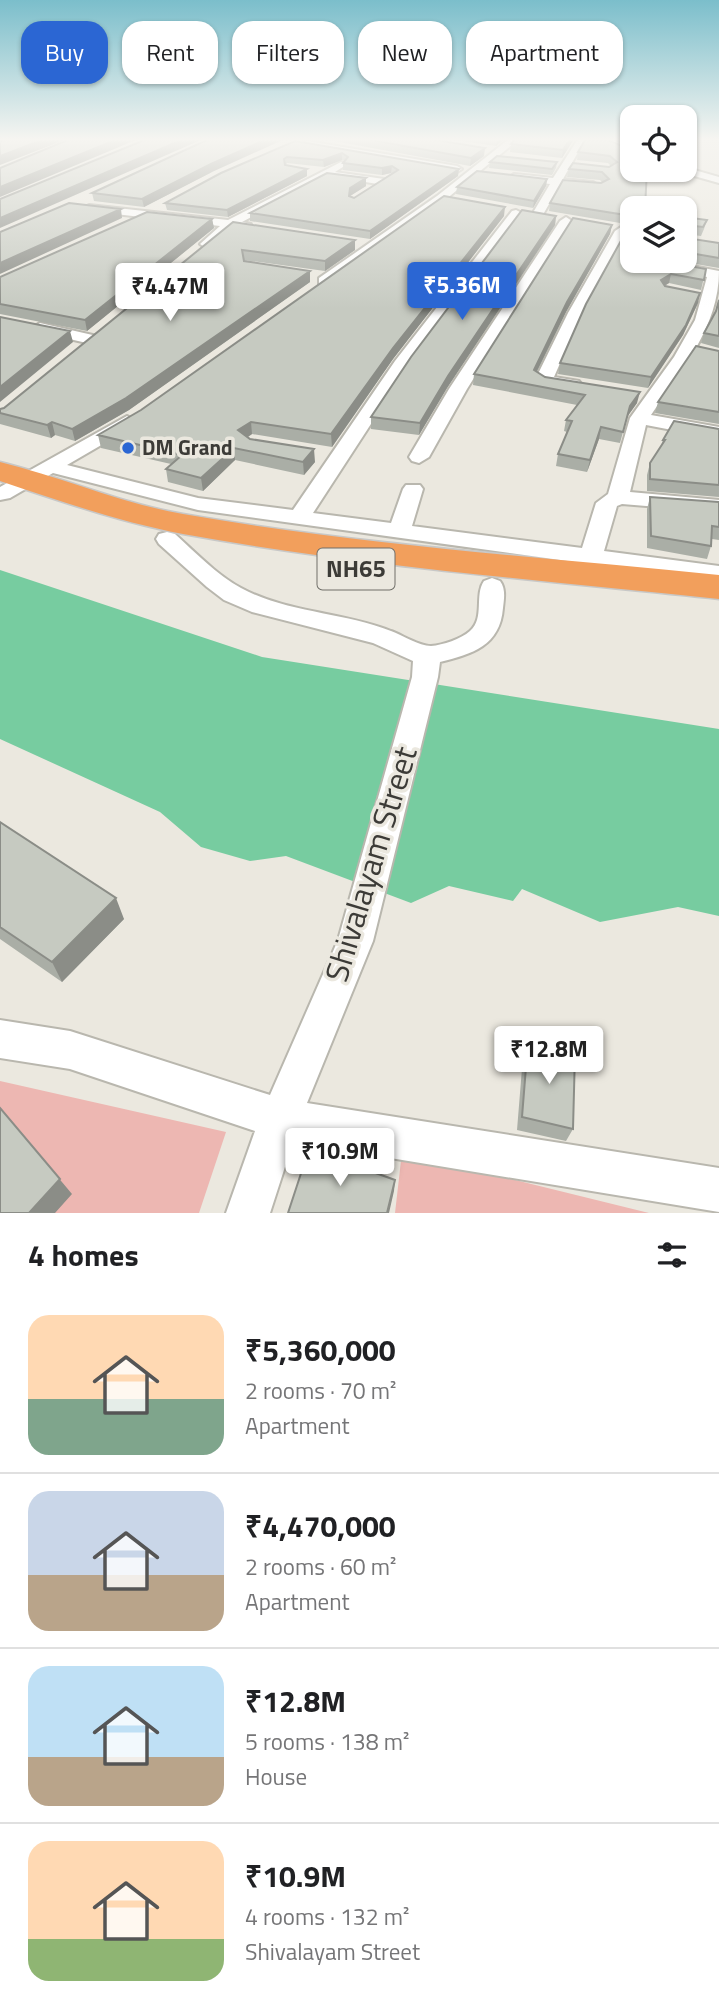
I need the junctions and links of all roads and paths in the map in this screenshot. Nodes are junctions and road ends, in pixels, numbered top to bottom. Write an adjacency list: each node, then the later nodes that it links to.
1 (91, 196): 8 (street)
2 (281, 196): 10 (street)
3 (451, 196): 17 (street)
4 (556, 196): 9 (street)
5 (596, 196): 6 (street)
6 (595, 199)
7 (170, 201): 8 (street)
8 (146, 214): 10 (street); 11 (street)
9 (556, 219): 28 (street); 29 (street)
10 (230, 224): 12 (street); 14 (street)
11 (122, 225)
12 (256, 228)
13 (620, 230): 23 (street)
14 (193, 255)
15 (697, 269): 16 (street)
16 (718, 272): 18 (street)
17 (320, 280)
18 (708, 298): 21 (street)
19 (27, 325): 20 (street)
20 (91, 339)
21 (687, 348): 22 (street); 25 (street)
22 (708, 353)
23 (585, 387)
24 (136, 416): 30 (street)
25 (639, 418): 26 (street); 32 (street)
26 (719, 433)
27 (315, 453): 28 (street)
28 (340, 457): 34 (street)
29 (419, 457)
30 (16, 481): 34 (street); 36 (highway, NH65); 40 (highway, NH65)
31 (414, 489): 35 (street)
32 (618, 497): 33 (street); 37 (street)
33 (714, 500)
34 (299, 518): 35 (street)
35 (399, 531): 37 (street)
36 (167, 539): 39 (highway, NH65); 42 (street)
37 (591, 558): 38 (street)
38 (719, 574)
39 (492, 586): 41 (highway, NH65); 42 (street)
40 (719, 587)
41 (719, 611)
42 (426, 667): 44 (street, Shivalayam Street)
43 (0, 1039): 44 (street)
44 (281, 1119): 45 (street); 46 (street, Shivalayam Street)
45 (719, 1190)
46 (248, 1213)

